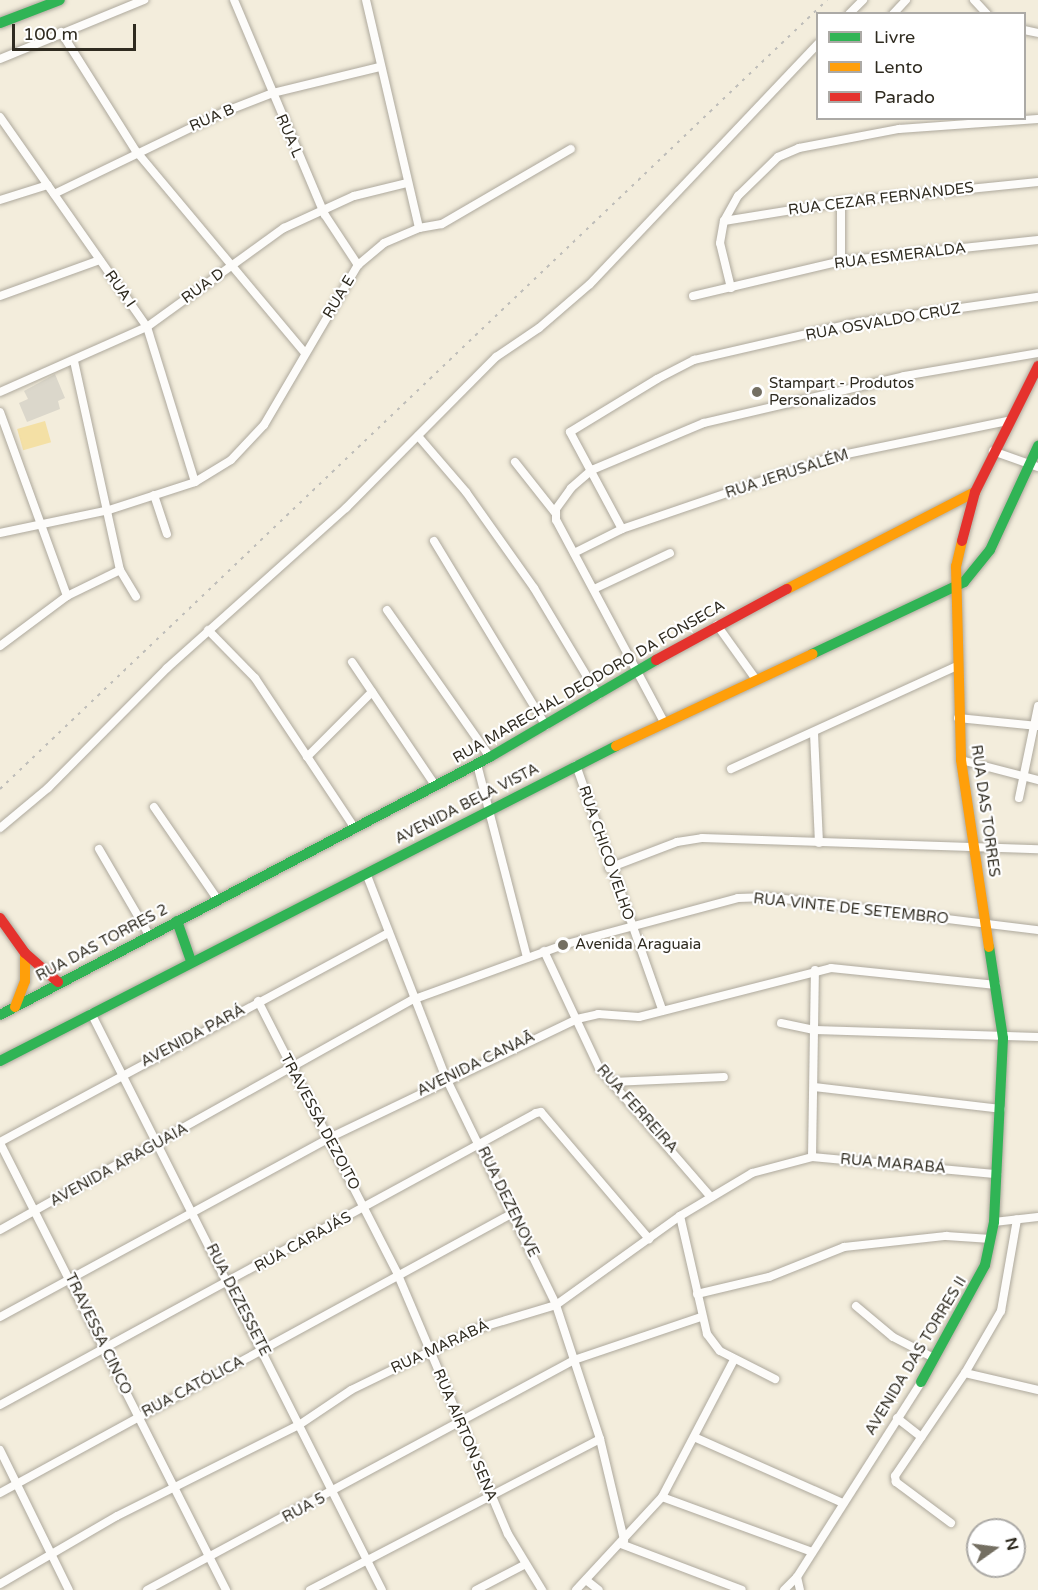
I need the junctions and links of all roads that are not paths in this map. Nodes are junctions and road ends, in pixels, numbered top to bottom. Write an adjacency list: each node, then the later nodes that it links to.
1 (60, 0): 11 (main road)
2 (144, 0): 12 (street)
3 (234, 0): 16 (street, RUA L)
4 (366, 0): 15 (street)
5 (862, 0): 8 (street)
6 (906, 0): 9 (street)
7 (974, 0): 10 (street)
8 (851, 12)
9 (895, 12)
10 (985, 12)
11 (0, 23)
12 (61, 33): 14 (street); 20 (street)
13 (816, 46): 47 (street)
14 (0, 59)
15 (380, 67): 16 (street, RUA B); 22 (street)
16 (273, 93): 20 (street, RUA B); 27 (street, RUA L)
17 (0, 117): 23 (street, RUA I)
18 (1024, 120): 28 (street)
19 (571, 148): 29 (street, RUA E)
20 (136, 151): 24 (street, RUA B); 34 (street)
21 (1038, 182): 26 (street, RUA CEZAR FERNANDES)
22 (407, 183): 27 (street, RUA D); 29 (street)
23 (48, 185): 24 (street, RUA I); 25 (street)
24 (54, 195): 31 (street, RUA I)
25 (0, 200)
26 (841, 202): 28 (street, RUA CEZAR FERNANDES); 32 (street)
27 (322, 209): 33 (street, RUA L); 34 (street, RUA D)
28 (724, 221): 35 (street)
29 (418, 228): 33 (street, RUA E)
30 (1038, 240): 32 (street, RUA ESMERALDA)
31 (100, 260): 36 (street); 39 (street, RUA I)
32 (841, 261): 35 (street, RUA ESMERALDA)
33 (358, 265): 40 (street, RUA E)
34 (231, 266): 39 (street, RUA D); 40 (street)
35 (731, 288): 37 (street, RUA ESMERALDA)
36 (0, 296)
37 (693, 296)
38 (1038, 297): 52 (street, RUA OSVALDO CRUZ)
39 (147, 327): 42 (street, RUA D); 53 (street, RUA I)
40 (304, 353): 53 (street, RUA E)
41 (1038, 353): 52 (street)
42 (74, 361): 44 (street, RUA D); 56 (street)
43 (1038, 366): 46 (main road, RUA DAS TORRES)
44 (0, 392)
45 (0, 412): 58 (street)
46 (1008, 421): 49 (main road, RUA DAS TORRES); 59 (street, RUA JERUSALÉM)
47 (418, 436): 72 (street); 79 (street)
48 (1038, 446): 51 (main road, AVENIDA BELA VISTA)
49 (993, 451): 51 (street); 54 (main road, RUA DAS TORRES)
50 (515, 462): 57 (street)
51 (1034, 466): 66 (main road, AVENIDA BELA VISTA)
52 (592, 470): 57 (street); 59 (street)
53 (195, 482): 55 (street, RUA E)
54 (975, 492): 66 (main road, RUA DAS TORRES); 71 (main road, RUA MARECHAL DEODORO DA FONSECA)
55 (154, 495): 56 (street, RUA E); 61 (street)
56 (109, 510): 58 (street, RUA E); 65 (street)
57 (556, 517): 63 (street)
58 (40, 526): 60 (street, RUA E); 68 (street)
59 (622, 530): 63 (street, RUA JERUSALÉM)
60 (0, 533)
61 (167, 534)
62 (434, 542): 84 (street)
63 (574, 553): 67 (street)
64 (670, 553): 67 (street)
65 (120, 570): 68 (street); 69 (street)
66 (954, 586): 75 (main road, RUA DAS TORRES); 77 (main road, AVENIDA BELA VISTA)
67 (594, 589): 76 (street)
68 (67, 597): 73 (street)
69 (136, 597)
70 (387, 610): 87 (street)
71 (717, 625): 76 (main road, RUA MARECHAL DEODORO DA FONSECA); 77 (street)
72 (208, 630): 86 (street); 99 (street)
73 (0, 646)
74 (352, 662): 78 (street)
75 (957, 666): 81 (main road, RUA DAS TORRES); 85 (street)
76 (638, 672): 79 (main road, RUA MARECHAL DEODORO DA FONSECA); 82 (street)
77 (754, 678): 82 (main road, AVENIDA BELA VISTA)
78 (372, 692): 86 (street); 94 (street)
79 (598, 695): 84 (main road, RUA MARECHAL DEODORO DA FONSECA)
80 (1038, 706): 83 (street)
81 (958, 718): 83 (street); 88 (main road, RUA DAS TORRES)
82 (664, 722): 90 (main road, AVENIDA BELA VISTA)
83 (1036, 725): 92 (street)
84 (546, 726): 87 (main road, RUA MARECHAL DEODORO DA FONSECA)
85 (814, 733): 91 (street); 100 (street)
86 (307, 757): 98 (street)
87 (490, 757): 89 (main road, RUA MARECHAL DEODORO DA FONSECA)
88 (961, 760): 92 (street); 101 (main road, RUA DAS TORRES)
89 (477, 764): 94 (main road, RUA MARECHAL DEODORO DA FONSECA); 97 (street)
90 (576, 765): 97 (main road, AVENIDA BELA VISTA); 104 (street, RUA CHICO VELHO)
91 (730, 770)
92 (1025, 776): 93 (street); 95 (street)
93 (1038, 780)
94 (435, 785): 98 (main road, RUA MARECHAL DEODORO DA FONSECA)
95 (1019, 798)
96 (154, 807): 106 (street)
97 (491, 810): 105 (main road, AVENIDA BELA VISTA); 116 (street)
98 (354, 827): 106 (main road, RUA MARECHAL DEODORO DA FONSECA)
99 (0, 828)
100 (819, 843): 101 (street); 104 (street)
101 (973, 845): 103 (street); 109 (main road, RUA DAS TORRES)
102 (99, 849): 113 (street)
103 (1038, 849)
104 (609, 868): 110 (street, RUA CHICO VELHO)
105 (366, 873): 112 (street, RUA DEZENOVE); 117 (main road, AVENIDA BELA VISTA)
106 (218, 900): 108 (main road, RUA DAS TORRES 2)
107 (0, 918): 115 (main road)
108 (177, 921): 113 (main road, RUA DAS TORRES 2); 117 (main road)
109 (986, 924): 110 (street, RUA VINTE DE SETEMBRO); 111 (street, RUA VINTE DE SETEMBRO); 120 (main road, RUA DAS TORRES)
110 (631, 926): 114 (street, AVENIDA ARAGUAIA); 124 (street, RUA CHICO VELHO)
111 (1038, 930)
112 (388, 933): 121 (street, RUA DEZENOVE); 122 (street, AVENIDA PARÁ)
113 (149, 935): 119 (main road, RUA DAS TORRES 2)
114 (544, 951): 116 (street, AVENIDA ARAGUAIA); 127 (street, RUA FERREIRA)
115 (25, 953): 119 (main road); 123 (main road)
116 (527, 958): 121 (street, AVENIDA ARAGUAIA)
117 (191, 961): 125 (main road, AVENIDA BELA VISTA)
118 (815, 970): 120 (street, AVENIDA CANAÃ); 124 (street, AVENIDA CANAÃ); 129 (street)
119 (58, 982): 123 (main road, RUA DAS TORRES 2)
120 (996, 985): 131 (main road, RUA DAS TORRES)
121 (412, 1000): 133 (street, AVENIDA ARAGUAIA); 136 (street, RUA DEZENOVE)
122 (258, 1001): 133 (street, TRAVESSA DEZOITO); 134 (street, AVENIDA PARÁ)
123 (15, 1007): 126 (main road, RUA DAS TORRES 2)
124 (662, 1009): 127 (street, AVENIDA CANAÃ)
125 (91, 1013): 132 (main road, AVENIDA BELA VISTA); 134 (street, RUA DEZESSETE)
126 (0, 1015)
127 (577, 1019): 136 (street, AVENIDA CANAÃ); 137 (street, RUA FERREIRA)
128 (781, 1023): 129 (street)
129 (815, 1030): 131 (street); 138 (street)
130 (1038, 1037): 131 (street)
131 (1003, 1038): 139 (main road, AVENIDA DAS TORRES II)
132 (0, 1061)
133 (292, 1070): 140 (street, TRAVESSA DEZOITO); 142 (street, AVENIDA ARAGUAIA)
134 (122, 1075): 141 (street, AVENIDA PARÁ); 142 (street, RUA DEZESSETE)
135 (724, 1077): 137 (street)
136 (446, 1078): 140 (street, AVENIDA CANAÃ); 143 (street, RUA DEZENOVE)
137 (612, 1082): 146 (street, RUA FERREIRA)
138 (814, 1087): 139 (street); 144 (street)
139 (1001, 1109): 145 (main road, AVENIDA DAS TORRES II)
140 (328, 1138): 147 (street, TRAVESSA DEZOITO); 149 (street, AVENIDA CANAÃ)
141 (0, 1142): 148 (street, TRAVESSA CINCO)
142 (157, 1143): 148 (street, AVENIDA ARAGUAIA); 149 (street, RUA DEZESSETE)
143 (480, 1145): 147 (street, RUA CARAJÁS); 150 (street, RUA DEZENOVE); 156 (street, RUA CARAJÁS)
144 (812, 1157): 145 (street, RUA MARABÁ); 146 (street, RUA MARABÁ)
145 (997, 1174): 154 (main road, AVENIDA DAS TORRES II)
146 (710, 1196): 151 (street, RUA MARABÁ)
147 (365, 1208): 158 (street, TRAVESSA DEZOITO); 160 (street, RUA CARAJÁS)
148 (36, 1210): 155 (street, AVENIDA ARAGUAIA); 159 (street, TRAVESSA CINCO)
149 (194, 1212): 159 (street, AVENIDA CANAÃ); 160 (street, RUA DEZESSETE)
150 (513, 1214): 158 (street, RUA CATÓLICA); 162 (street, RUA DEZENOVE)
151 (680, 1216): 156 (street, RUA MARABÁ); 161 (street)
152 (1038, 1217): 153 (street)
153 (1017, 1219): 154 (street); 172 (street)
154 (994, 1222): 157 (main road, AVENIDA DAS TORRES II)
155 (0, 1230)
156 (649, 1239): 162 (street, RUA MARABÁ)
157 (991, 1239): 161 (street); 169 (main road, AVENIDA DAS TORRES II)
158 (398, 1275): 167 (street, RUA CATÓLICA); 168 (street, RUA AIRTON SENA)
159 (70, 1279): 164 (street, AVENIDA CANAÃ); 166 (street, TRAVESSA CINCO)
160 (230, 1281): 166 (street, RUA CARAJÁS); 167 (street, RUA DEZESSETE)
161 (697, 1294): 165 (street)
162 (556, 1305): 168 (street, RUA MARABÁ); 170 (street, RUA DEZENOVE)
163 (856, 1305): 169 (street)
164 (0, 1317)
165 (701, 1317): 170 (street, RUA 5); 171 (street)
166 (105, 1349): 176 (street, RUA CARAJÁS); 177 (street, TRAVESSA CINCO)
167 (264, 1349): 177 (street, RUA CATÓLICA); 180 (street, RUA DEZESSETE)
168 (430, 1353): 179 (street, RUA AIRTON SENA); 180 (street, RUA MARABÁ)
169 (934, 1358): 174 (main road, AVENIDA DAS TORRES II)
170 (574, 1359): 179 (street, RUA 5); 183 (street, RUA DEZENOVE)
171 (734, 1360): 173 (street); 181 (street)
172 (965, 1373): 175 (street); 182 (street)
173 (776, 1379)
174 (921, 1382): 178 (street, AVENIDA DAS TORRES II)
175 (1038, 1390)
176 (0, 1405)
177 (138, 1416): 185 (street, RUA CATÓLICA); 186 (street, TRAVESSA CINCO)
178 (897, 1418): 182 (street); 191 (street, AVENIDA DAS TORRES II)
179 (460, 1424): 187 (street, RUA 5); 189 (street, RUA AIRTON SENA)
180 (299, 1425): 186 (street, RUA MARABÁ); 187 (street, RUA DEZESSETE)
181 (694, 1437): 190 (street); 191 (street)
182 (921, 1437): 192 (street)
183 (600, 1439): 189 (street); 193 (street, RUA DEZENOVE)
184 (0, 1450): 185 (street)
185 (18, 1484): 188 (street, RUA CATÓLICA); 195 (street)
186 (174, 1487): 195 (street, RUA MARABÁ); 196 (street, TRAVESSA CINCO)
187 (334, 1492): 196 (street, RUA 5); 197 (street, RUA DEZESSETE)
188 (0, 1493)
189 (491, 1495): 197 (street); 198 (street, RUA AIRTON SENA)
190 (662, 1497): 193 (street); 194 (street)
191 (843, 1503): 194 (street, AVENIDA DAS TORRES II)
192 (951, 1523)
193 (623, 1542): 200 (street); 211 (street)
194 (812, 1552): 199 (street, AVENIDA DAS TORRES II)
195 (53, 1554): 201 (street, RUA MARABÁ); 202 (street)
196 (209, 1558): 203 (street, RUA 5); 204 (street, TRAVESSA CINCO)
197 (367, 1561): 205 (street); 206 (street, RUA DEZESSETE)
198 (524, 1565): 207 (street); 208 (street, RUA AIRTON SENA)
199 (797, 1577): 212 (street, AVENIDA DAS TORRES II); 213 (street)
200 (586, 1580): 209 (street); 210 (street)
201 (0, 1584)
202 (69, 1590)
203 (147, 1590)
204 (226, 1590)
205 (310, 1590)
206 (382, 1590)
207 (476, 1590)
208 (542, 1590)
209 (576, 1590)
210 (599, 1590)
211 (742, 1590)
212 (784, 1590)
213 (800, 1590)

